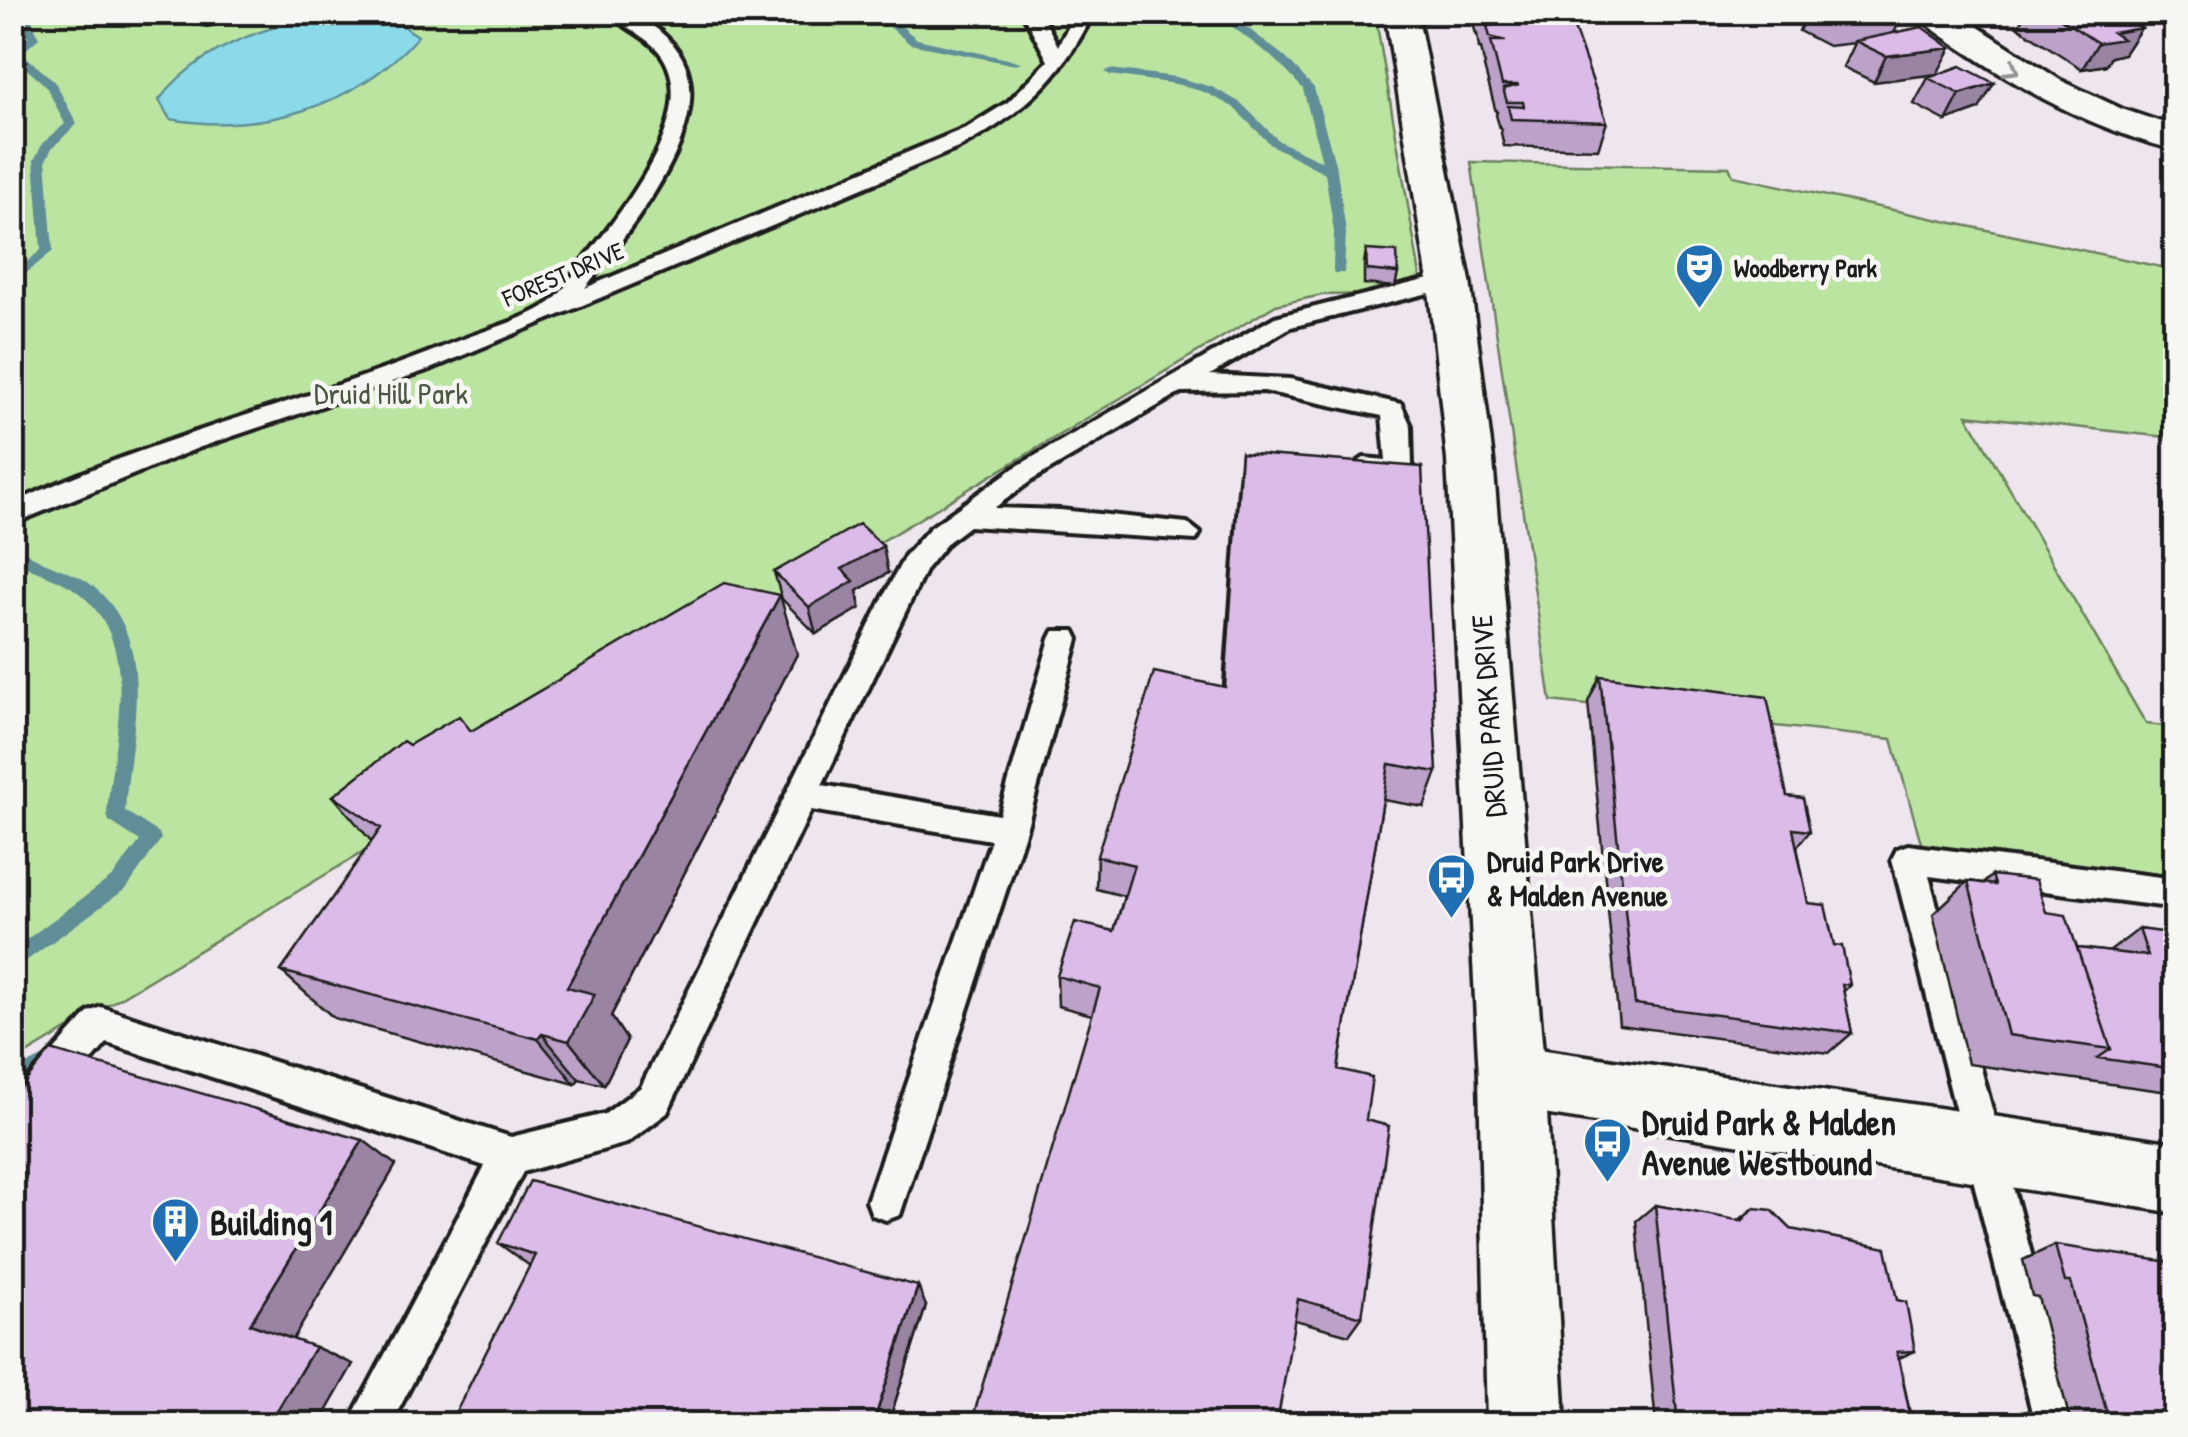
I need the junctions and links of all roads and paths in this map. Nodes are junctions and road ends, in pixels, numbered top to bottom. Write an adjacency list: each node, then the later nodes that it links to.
1 (149, 12): 2 (lane)
2 (257, 12)
3 (616, 12): 11 (lane)
4 (1031, 12): 8 (lane)
5 (1085, 12): 8 (lane, FOREST DRIVE)
6 (1400, 12): 10 (main road, DRUID PARK DRIVE)
7 (1933, 12): 9 (main road, one-way to 9)
8 (1056, 58): 11 (lane, FOREST DRIVE)
9 (2176, 139)
10 (1449, 280): 12 (lane); 21 (main road, DRUID PARK DRIVE)
11 (561, 305): 14 (lane, FOREST DRIVE)
12 (1168, 389): 13 (lane); 15 (lane)
13 (1340, 465)
14 (12, 515)
15 (964, 517): 16 (lane); 18 (lane)
16 (1187, 533)
17 (1064, 639): 19 (lane)
18 (802, 795): 19 (lane); 24 (lane)
19 (1010, 830): 26 (lane)
20 (2176, 894): 23 (lane)
21 (1512, 1077): 23 (main road); 28 (main road, DRUID PARK DRIVE)
22 (12, 1125): 24 (lane)
23 (1987, 1149): 25 (main road); 29 (lane)
24 (510, 1156): 27 (lane)
25 (2176, 1178)
26 (886, 1202)
27 (369, 1424)
28 (1526, 1424)
29 (2056, 1424)

